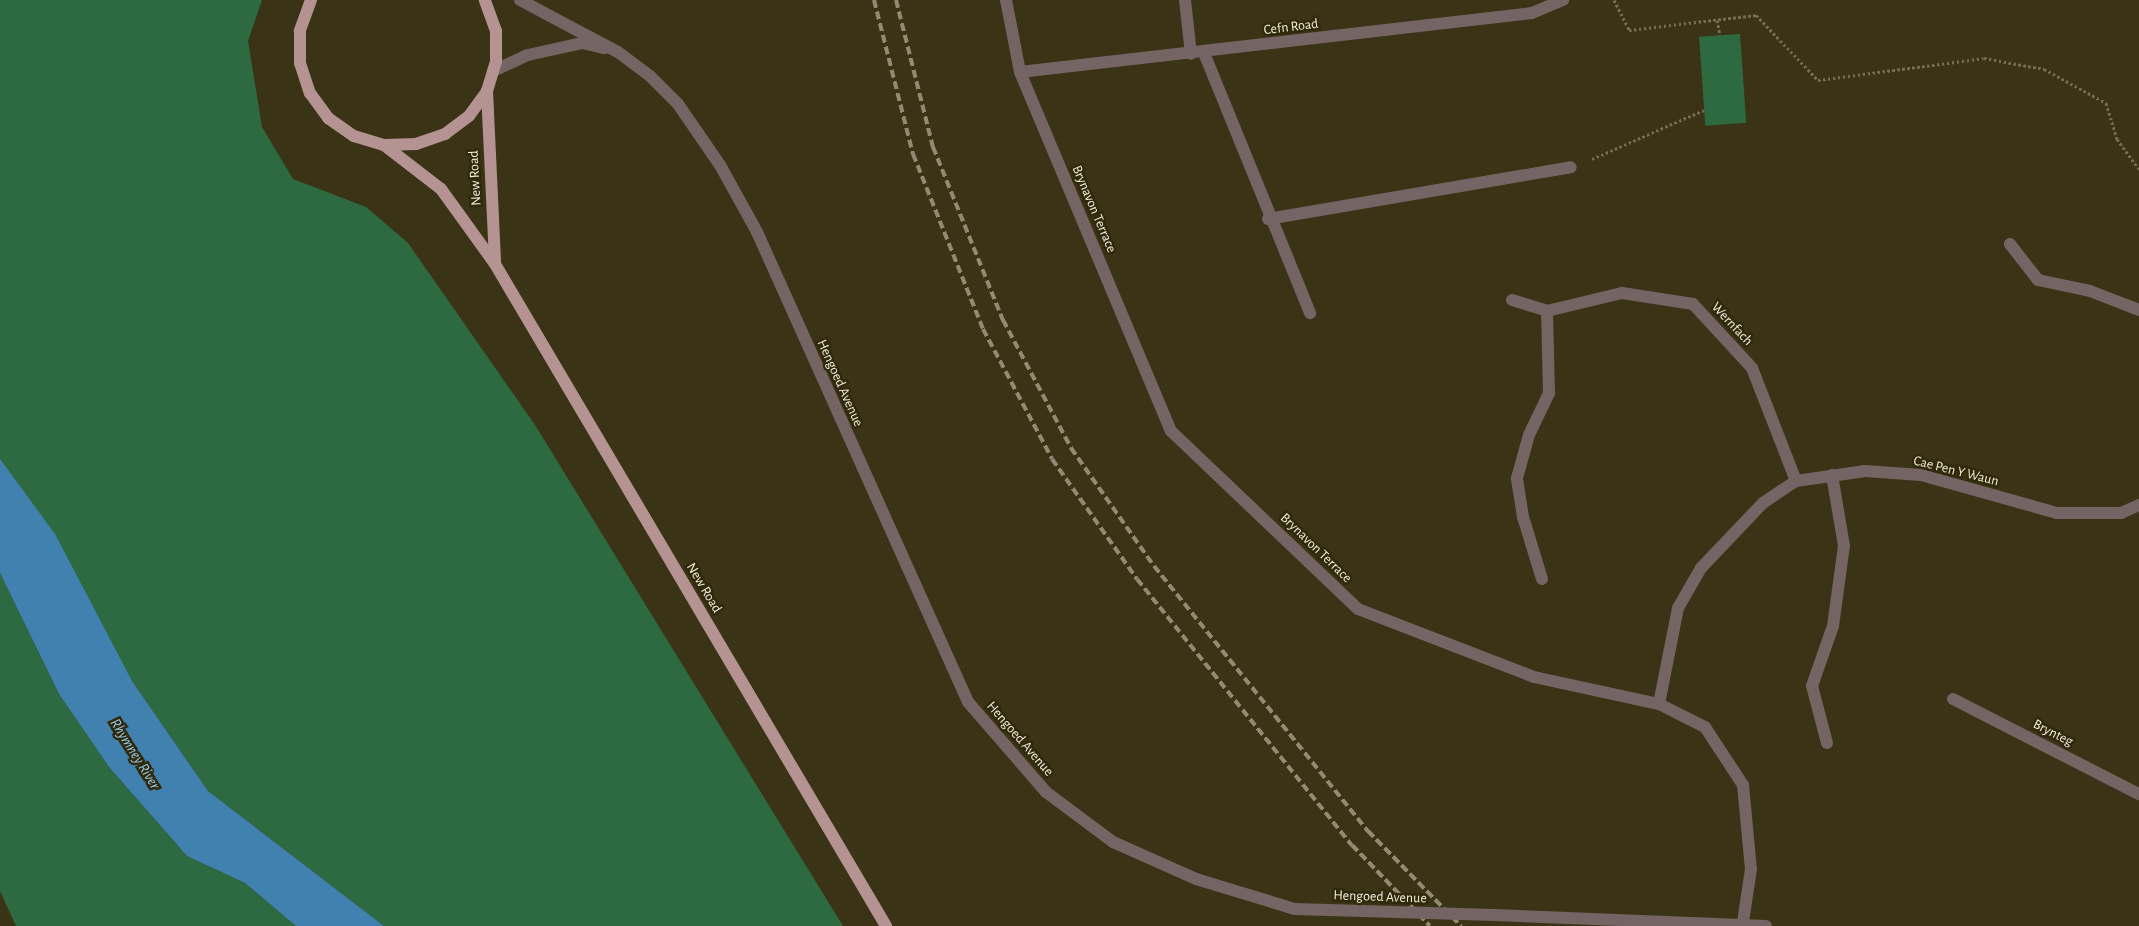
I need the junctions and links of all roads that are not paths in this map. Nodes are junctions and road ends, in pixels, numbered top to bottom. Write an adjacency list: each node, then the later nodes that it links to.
1 (311, 0): 12 (main road)
2 (485, 0): 9 (main road)
3 (520, 0): 7 (street, Hengoed Avenue)
4 (1006, 0): 10 (street, Brynavon Terrace)
5 (1185, 0): 8 (street)
6 (1563, 0): 8 (street, Cefn Road)
7 (618, 52): 9 (street, Hengoed Avenue); 29 (street, Hengoed Avenue, bridge)
8 (1197, 53): 10 (street, Cefn Road); 14 (street)
9 (493, 71): 11 (main road)
10 (1020, 72): 26 (street, Brynavon Terrace)
11 (487, 90): 12 (main road); 16 (main road, New Road)
12 (384, 145): 16 (main road, New Road)
13 (1571, 167): 14 (street)
14 (1268, 218): 20 (street)
15 (2010, 244): 18 (street)
16 (495, 264): 30 (main road, New Road)
17 (1512, 300): 19 (street)
18 (2139, 310)
19 (1547, 311): 22 (street, Wernfach); 24 (street)
20 (1310, 313)
21 (1832, 475): 22 (street, Cae Pen Y Waun); 23 (street, Cae Pen Y Waun); 27 (street)
22 (1796, 481): 26 (street, Cae Pen Y Waun)
23 (2139, 505)
24 (1542, 579)
25 (1953, 699): 28 (street, Brynteg)
26 (1659, 704): 29 (street, Brynavon Terrace)
27 (1827, 743)
28 (2139, 794)
29 (1743, 922): 31 (street, Hengoed Avenue)
30 (886, 926)
31 (1766, 926)

